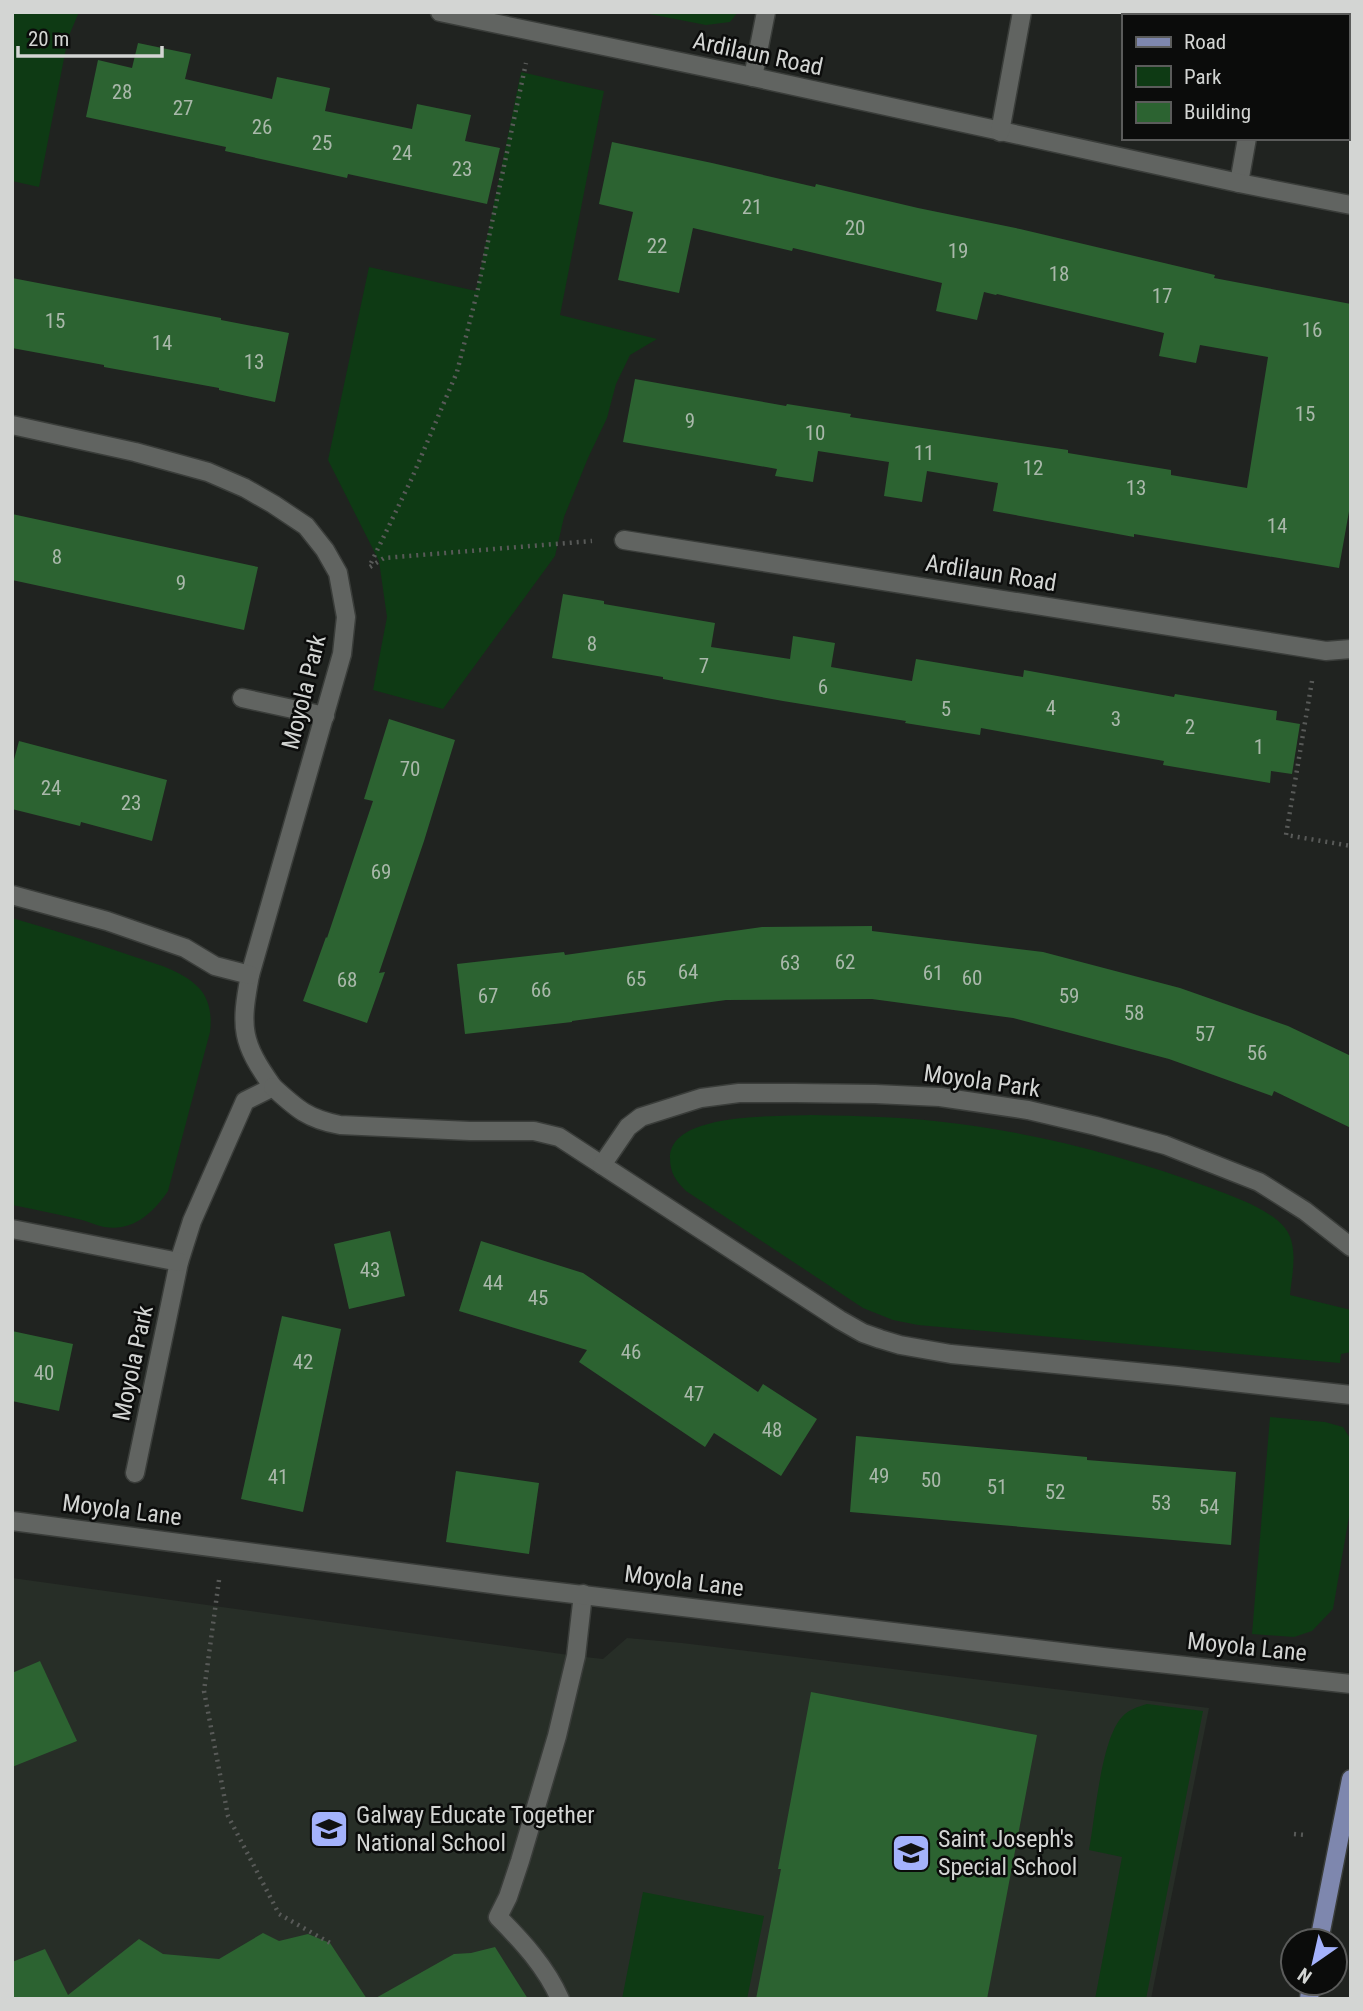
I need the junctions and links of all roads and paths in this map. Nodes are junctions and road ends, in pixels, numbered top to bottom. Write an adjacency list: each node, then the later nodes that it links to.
1 (440, 12): 4 (street, Ardilaun Road)
2 (766, 12): 6 (street)
3 (1022, 12): 7 (street)
4 (506, 20): 6 (street, Ardilaun Road)
5 (526, 63): 13 (path)
6 (753, 77): 7 (street, Ardilaun Road)
7 (1000, 132): 9 (street, Ardilaun Road)
8 (1247, 140): 9 (street)
9 (1240, 183): 10 (street, Ardilaun Road)
10 (1351, 205)
11 (12, 425): 14 (street, Moyola Park)
12 (624, 540): 13 (path); 15 (street, Ardilaun Road)
13 (369, 567): 14 (path)
14 (338, 573): 18 (street, Moyola Park)
15 (1351, 649)
16 (1313, 673): 19 (path)
17 (242, 698): 18 (street)
18 (325, 716): 21 (street, Moyola Park)
19 (1351, 846)
20 (12, 895): 21 (street)
21 (250, 975): 22 (street, Moyola Park)
22 (273, 1087): 23 (street, Moyola Park); 26 (street, Moyola Park)
23 (602, 1165): 25 (street, Moyola Park); 27 (street, Moyola Park)
24 (12, 1229): 26 (street)
25 (1351, 1247)
26 (179, 1262): 28 (street, Moyola Park)
27 (1351, 1395)
28 (135, 1474)
29 (12, 1521): 30 (street, Moyola Lane)
30 (223, 1548): 31 (street, Moyola Lane); 35 (path)
31 (583, 1594): 32 (street, Moyola Lane); 36 (street)
32 (1351, 1684)
33 (1351, 1779): 34 (main road)
34 (1322, 1927)
35 (330, 1943)
36 (560, 1999)

